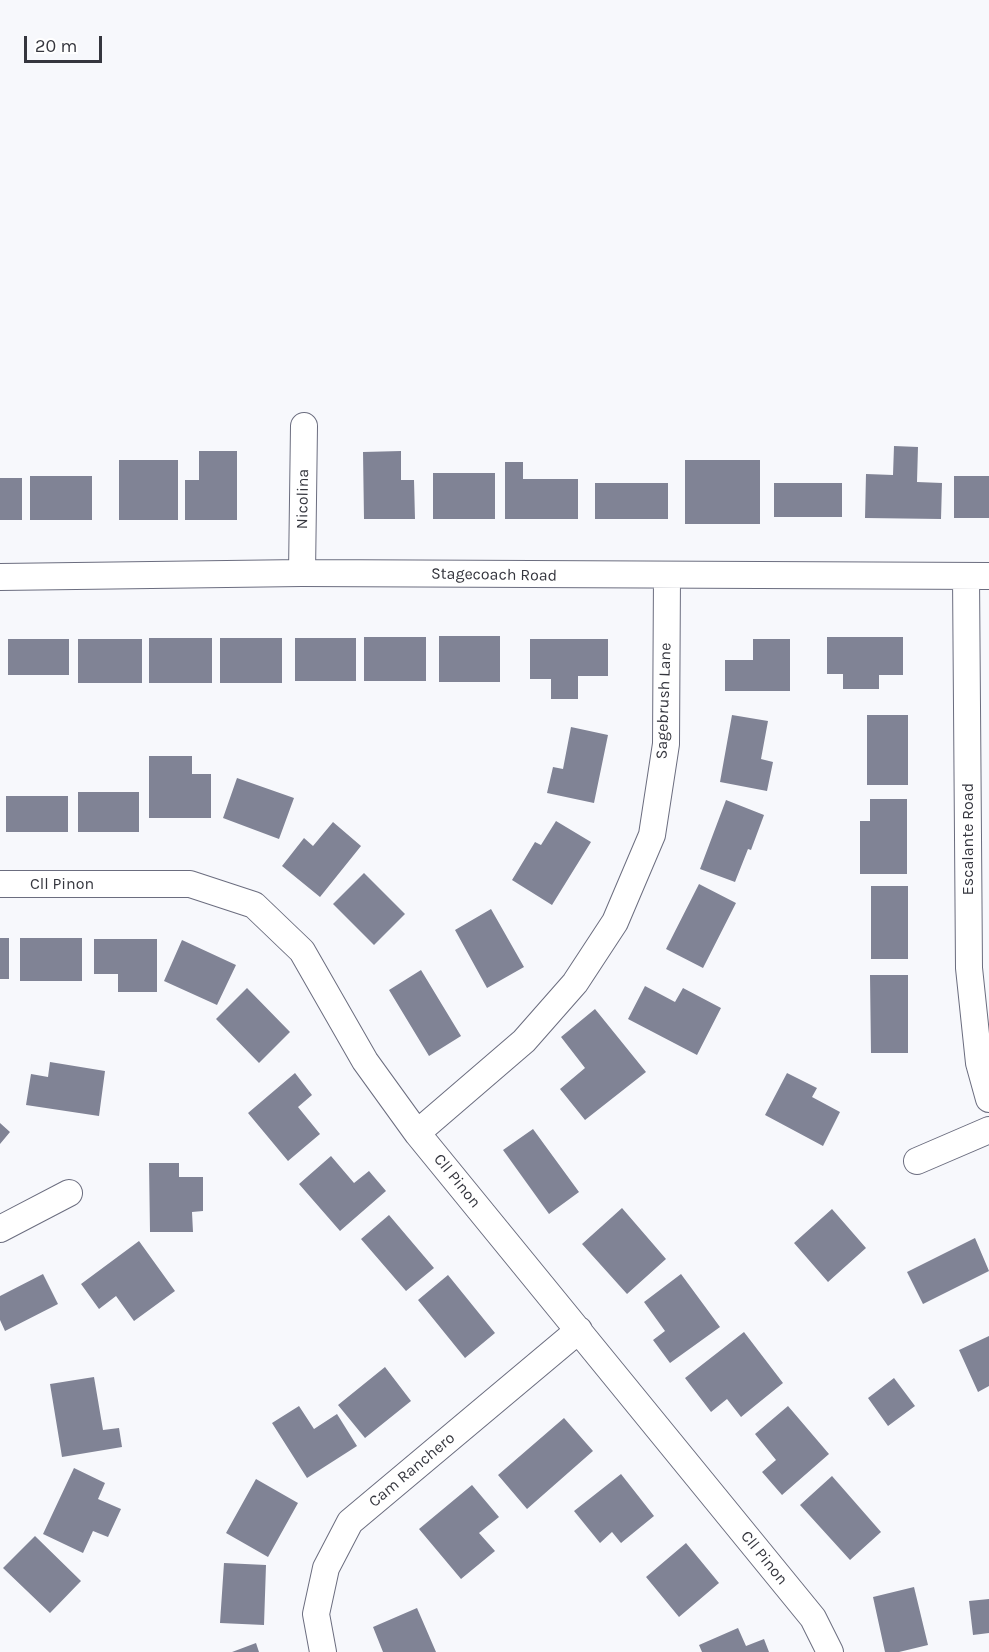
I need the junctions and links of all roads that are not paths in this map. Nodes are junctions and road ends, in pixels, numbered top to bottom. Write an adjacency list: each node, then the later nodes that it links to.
1 (304, 426): 2 (street, Nicolina)
2 (302, 573): 3 (street, Stagecoach Road); 5 (street, Stagecoach Road)
3 (667, 576): 4 (street, Stagecoach Road); 9 (street, Sagebrush Lane)
4 (977, 576): 7 (street, Escalante Road)
5 (0, 577)
6 (0, 884): 9 (street, Cll Pinon)
7 (989, 1099)
8 (989, 1130): 10 (street)
9 (417, 1133): 13 (street, Cll Pinon)
10 (917, 1161)
11 (69, 1193): 12 (street)
12 (0, 1229)
13 (579, 1330): 14 (street, Cam Ranchero); 15 (street, Cll Pinon)
14 (323, 1652)
15 (830, 1652)

